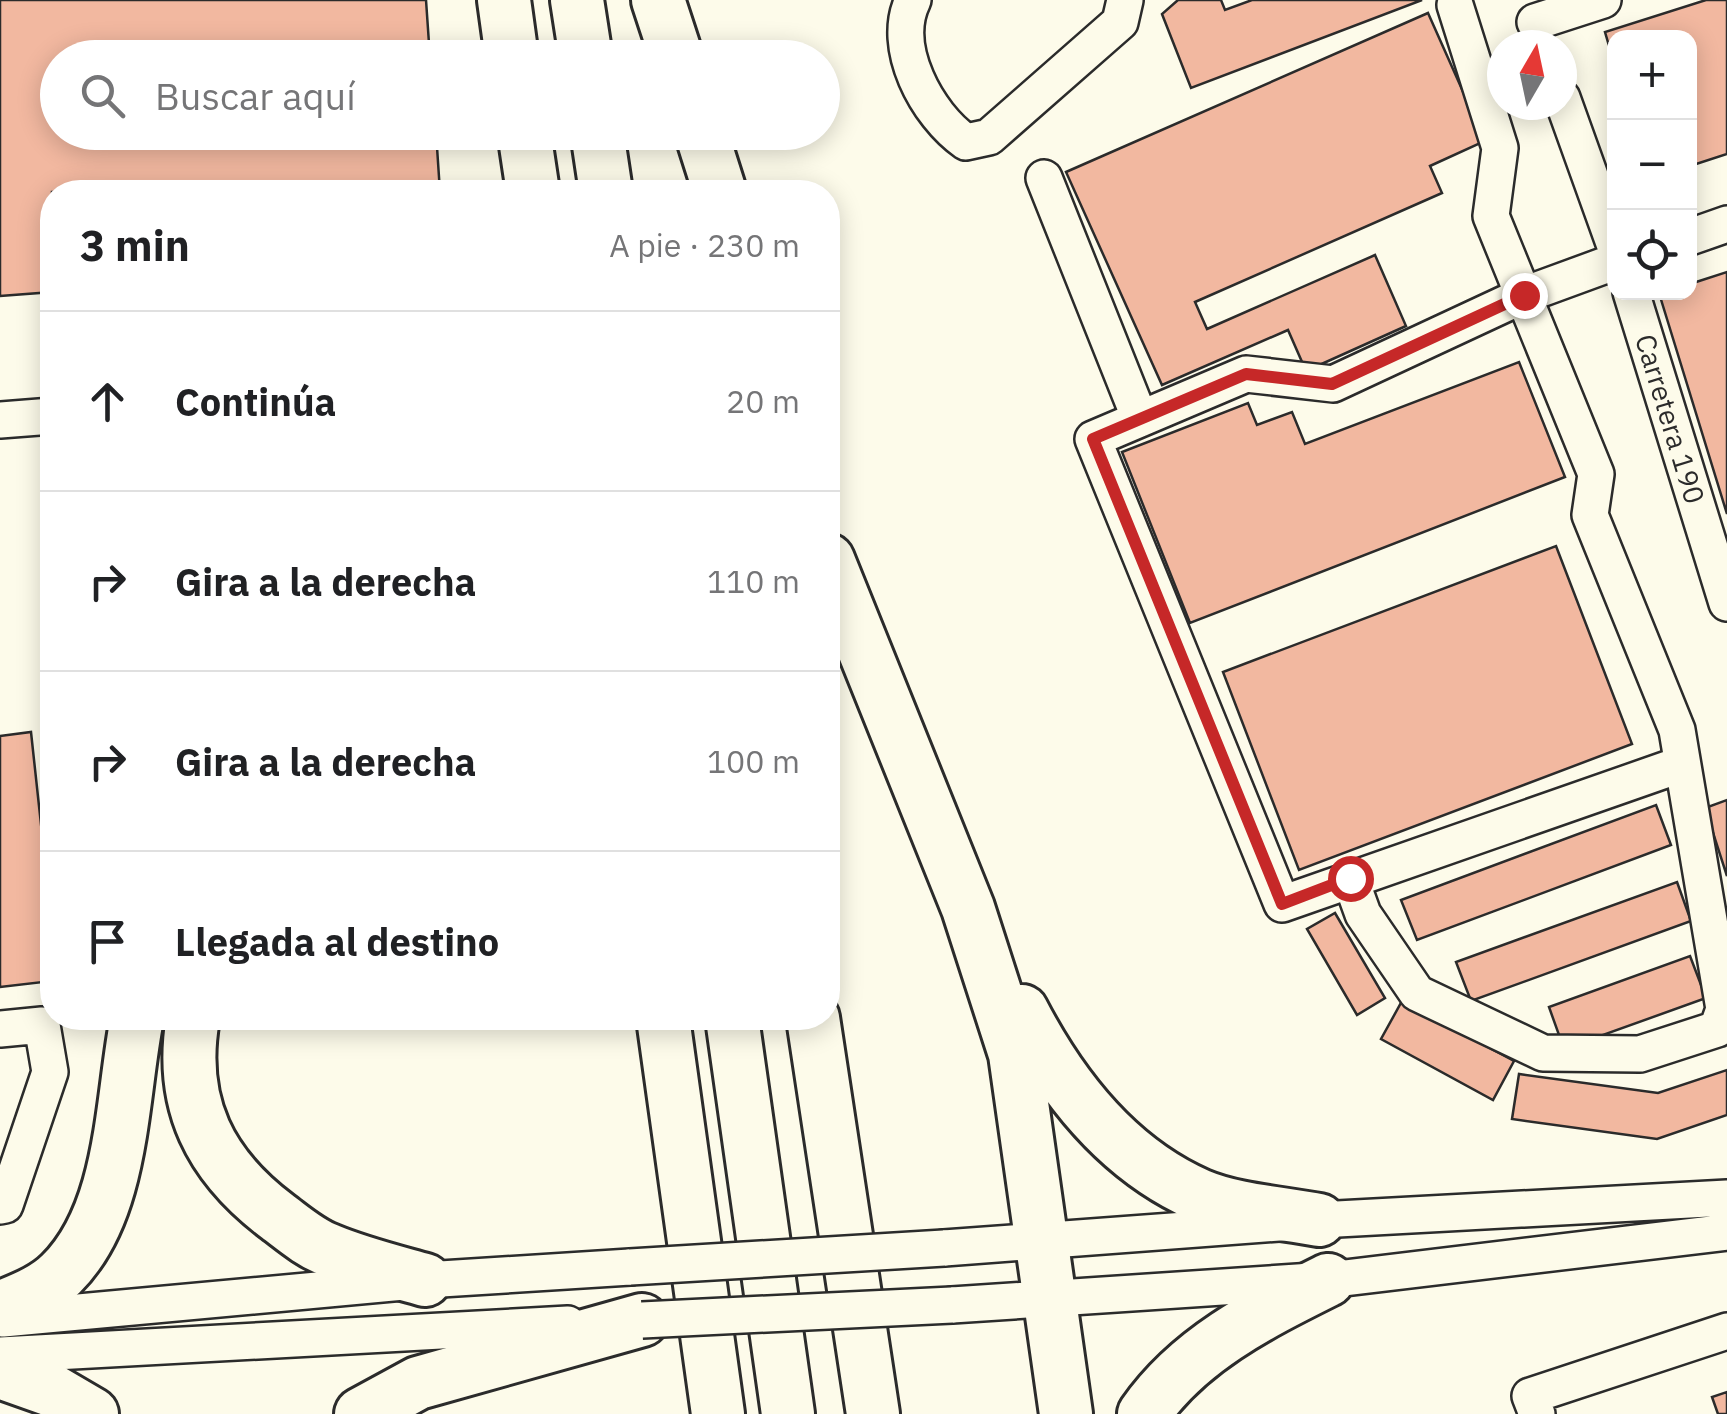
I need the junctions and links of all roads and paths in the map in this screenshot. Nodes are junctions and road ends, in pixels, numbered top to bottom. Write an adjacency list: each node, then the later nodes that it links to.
1 (504, 0): 9 (highway)
2 (577, 0): 10 (highway)
3 (657, 0): 11 (highway); 12 (highway)
4 (913, 0): 5 (street)
5 (1125, 0)
6 (1603, 0): 8 (street)
7 (1455, 5): 27 (street)
8 (1534, 22)
9 (510, 40)
10 (583, 40)
11 (662, 40)
12 (671, 40)
13 (1570, 120): 23 (street)
14 (527, 150): 19 (highway)
15 (600, 150): 20 (highway)
16 (678, 150): 21 (highway)
17 (707, 150): 22 (highway)
18 (1044, 178): 30 (street)
19 (531, 180)
20 (604, 180)
21 (682, 180)
22 (716, 180)
23 (1607, 223)
24 (1727, 224): 25 (street)
25 (1697, 235)
26 (1607, 265): 27 (street)
27 (1524, 295): 30 (street); 34 (street)
28 (1633, 300): 33 (street, Carretera 190)
29 (40, 417): 31 (street)
30 (1140, 419): 35 (street)
31 (0, 420)
32 (840, 590): 36 (highway)
33 (1727, 603)
34 (1682, 764): 35 (street); 35 (street)
35 (1350, 878)
36 (968, 908): 50 (highway); 52 (highway)
37 (40, 1025): 38 (street)
38 (0, 1029)
39 (43, 1030): 46 (street)
40 (135, 1030): 56 (highway)
41 (192, 1030): 53 (highway)
42 (649, 1030): 47 (highway)
43 (664, 1030): 47 (highway)
44 (734, 1030): 65 (highway)
45 (815, 1030): 66 (highway)
46 (17, 1120): 49 (street)
47 (676, 1137): 64 (highway)
48 (1727, 1198): 50 (street)
49 (0, 1206)
50 (1319, 1220): 52 (street)
51 (1727, 1232): 54 (street)
52 (1042, 1242): 53 (street, bridge); 55 (highway)
53 (425, 1280): 57 (street)
54 (1328, 1280): 55 (street); 68 (highway)
55 (1048, 1300): 58 (street, bridge); 67 (highway)
56 (0, 1308)
57 (0, 1320)
58 (642, 1320): 60 (street); 63 (highway)
59 (1727, 1331): 69 (street)
60 (0, 1355)
61 (0, 1372): 62 (highway)
62 (92, 1414)
63 (361, 1414)
64 (718, 1414)
65 (788, 1414)
66 (873, 1414)
67 (1066, 1414)
68 (1144, 1414)
69 (1536, 1414)

